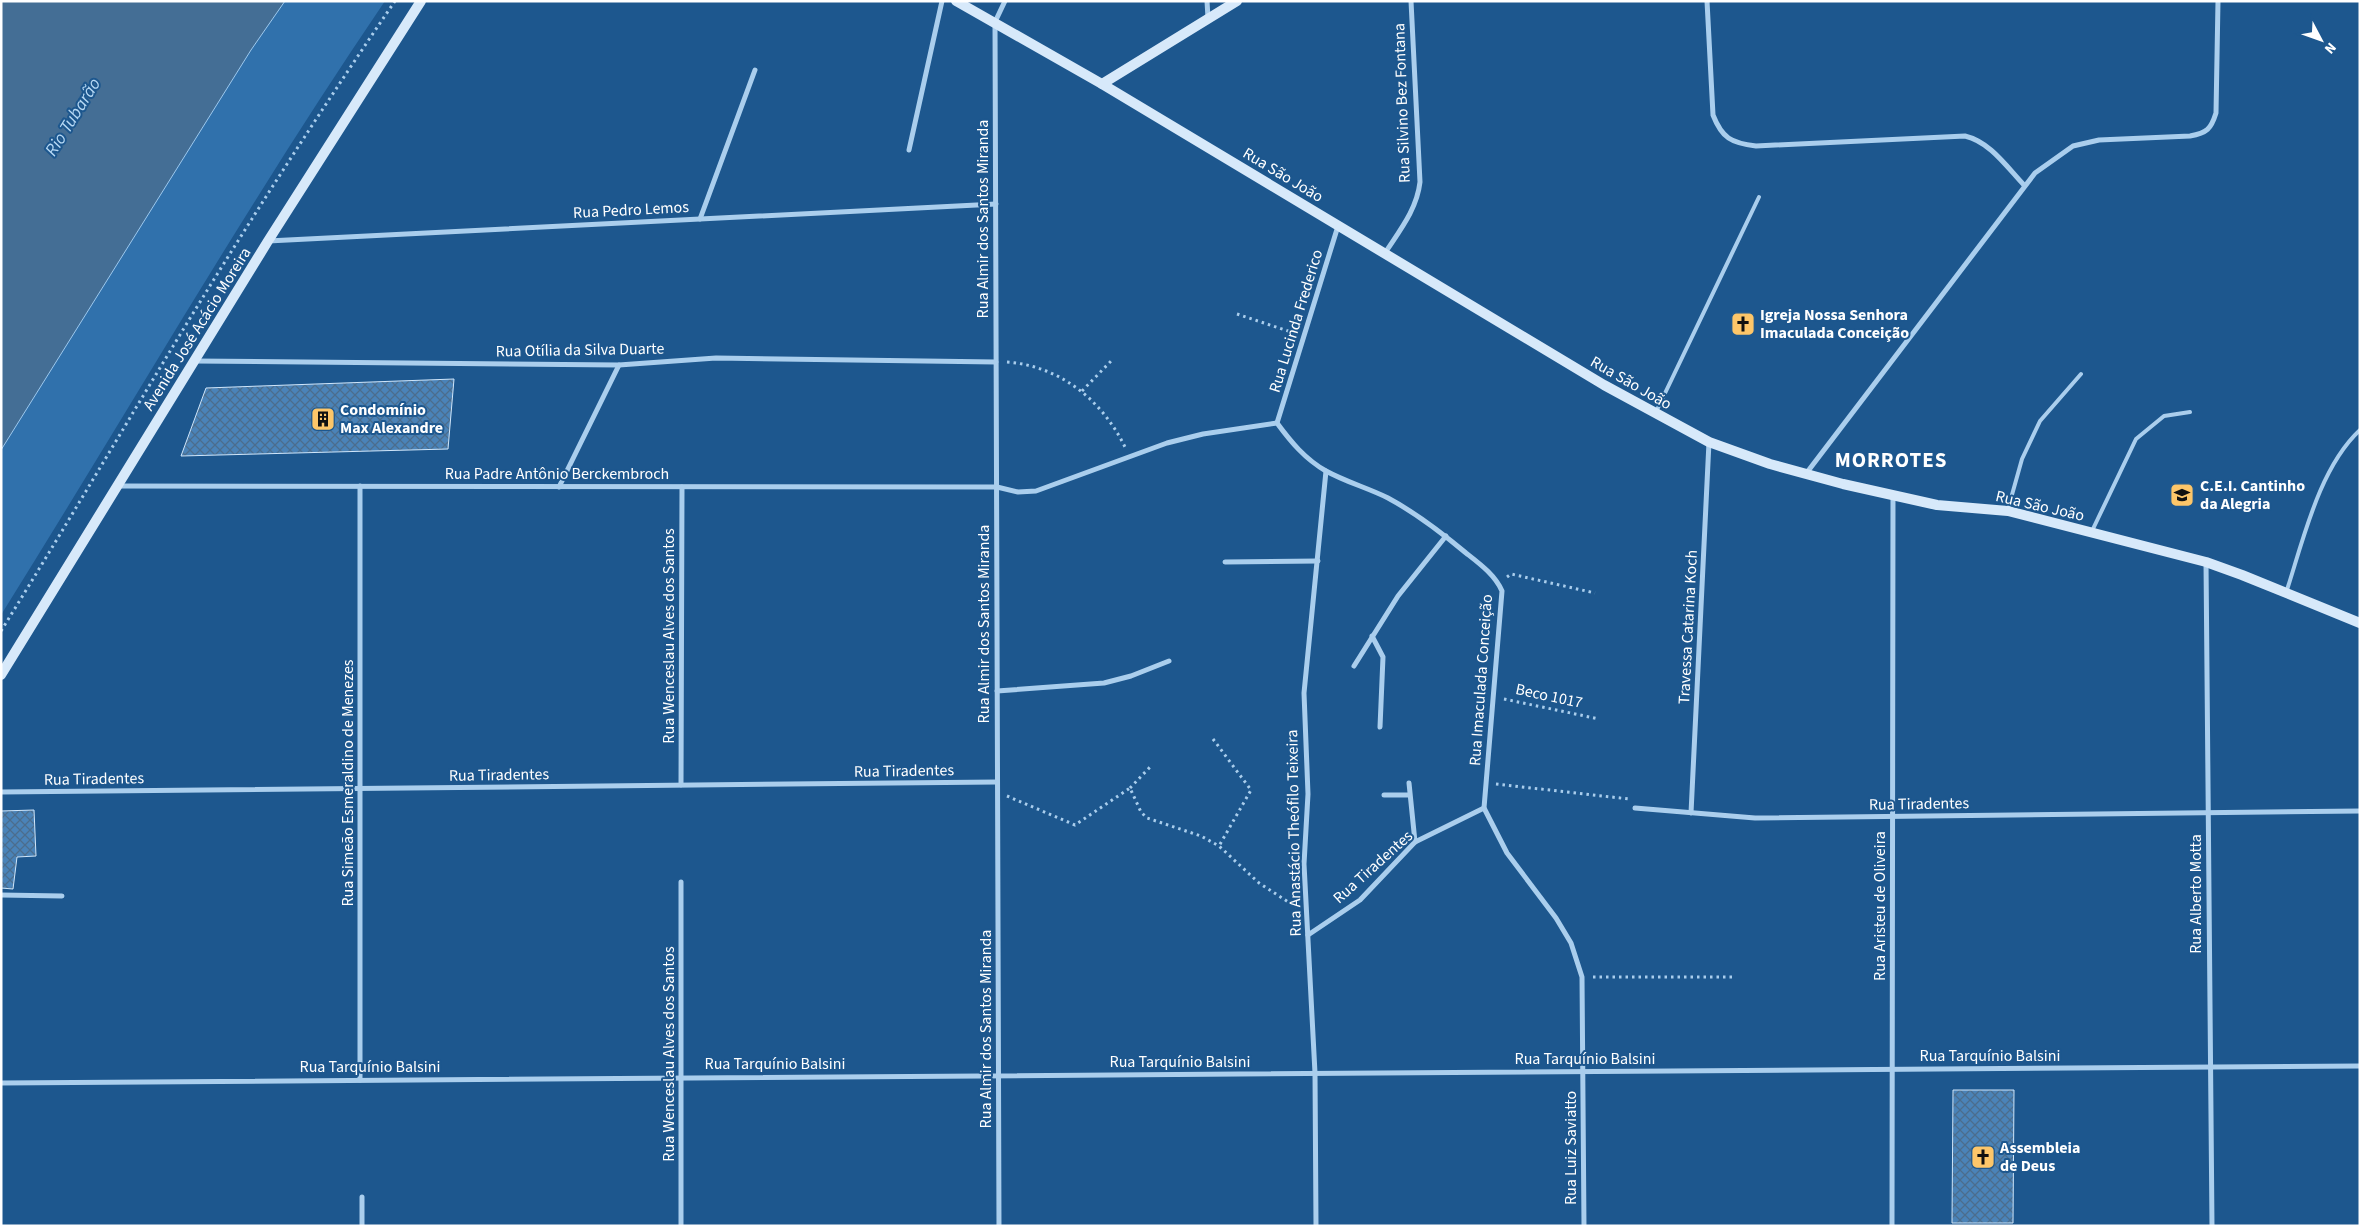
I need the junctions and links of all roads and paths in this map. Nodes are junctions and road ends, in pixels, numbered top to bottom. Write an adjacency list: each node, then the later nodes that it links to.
1 (395, 1): 55 (path)
2 (421, 1): 21 (main road, Avenida José Acácio Moreira)
3 (942, 1): 15 (street)
4 (956, 1): 12 (main road, Rua São João)
5 (1005, 1): 12 (street)
6 (1207, 1): 11 (street)
7 (1237, 1): 11 (main road)
8 (1410, 1): 22 (street, Rua Silvino Bez Fontana)
9 (1707, 1): 16 (street)
10 (2218, 1): 16 (street)
11 (1208, 19): 14 (main road)
12 (995, 22): 14 (main road, Rua São João); 18 (street, Rua Almir dos Santos Miranda)
13 (755, 70): 19 (street)
14 (1102, 84): 20 (main road, Rua São João)
15 (909, 150)
16 (2024, 185): 38 (street)
17 (1759, 197): 32 (lane)
18 (996, 204): 19 (street, Rua Pedro Lemos); 27 (street, Rua Almir dos Santos Miranda)
19 (700, 219): 21 (street, Rua Pedro Lemos)
20 (1338, 226): 22 (main road, Rua São João); 24 (street, Rua Lucinda Frederico)
21 (268, 242): 26 (main road, Avenida José Acácio Moreira)
22 (1385, 254): 32 (main road, Rua São João)
23 (1236, 314): 24 (path)
24 (1304, 337): 33 (street, Rua Lucinda Frederico)
25 (1112, 360): 30 (path)
26 (194, 361): 28 (street, Rua Otília da Silva Duarte); 39 (main road, Avenida José Acácio Moreira)
27 (996, 362): 28 (street, Rua Otília da Silva Duarte); 30 (path); 43 (street, Rua Almir dos Santos Miranda)
28 (620, 365): 41 (street)
29 (2081, 374): 45 (lane)
30 (1082, 391): 36 (path)
31 (2190, 412): 46 (lane)
32 (1655, 414): 35 (main road, Rua São João)
33 (1277, 423): 36 (street); 37 (street, Rua Imaculada Conceição)
34 (2360, 430): 52 (lane)
35 (1709, 442): 38 (main road, Rua São João); 79 (street, Travessa Catarina Koch)
36 (1129, 455): 43 (street)
37 (1326, 471): 47 (street, Rua Imaculada Conceição); 48 (street, Rua Anastácio Theófilo Teixeira)
38 (1805, 475): 44 (main road, Rua São João)
39 (118, 486): 40 (street, Rua Padre Antônio Berckembroch); 59 (main road, Avenida José Acácio Moreira)
40 (360, 486): 41 (street, Rua Padre Antônio Berckembroch); 71 (street, Rua Simeão Esmeraldino de Menezes)
41 (559, 487): 42 (street, Rua Padre Antônio Berckembroch)
42 (682, 487): 43 (street, Rua Padre Antônio Berckembroch); 69 (street, Rua Wenceslau Alves dos Santos)
43 (996, 487): 60 (street, Rua Almir dos Santos Miranda)
44 (1893, 495): 45 (main road, Rua São João); 81 (street, Rua Aristeu de Oliveira)
45 (2008, 511): 46 (main road, Rua São João)
46 (2091, 533): 50 (main road, Rua São João)
47 (1446, 536): 51 (street, Rua Imaculada Conceição); 56 (street)
48 (1318, 561): 49 (street); 87 (street, Rua Anastácio Theófilo Teixeira)
49 (1225, 562)
50 (2206, 562): 52 (main road, Rua São João); 80 (street, Rua Alberto Motta)
51 (1498, 582): 53 (path); 61 (street, Rua Imaculada Conceição)
52 (2286, 592): 54 (main road, Rua São João)
53 (1595, 593)
54 (2360, 623)
55 (1, 631)
56 (1372, 636): 58 (street); 63 (street)
57 (1169, 661): 60 (street)
58 (1354, 666)
59 (1, 675)
60 (997, 691): 66 (street, Rua Almir dos Santos Miranda)
61 (1494, 697): 62 (path, Beco 1017); 68 (street, Rua Imaculada Conceição)
62 (1598, 719)
63 (1380, 727)
64 (1213, 739): 83 (path)
65 (1152, 765): 70 (path)
66 (997, 782): 69 (street, Rua Tiradentes); 73 (street, Rua Almir dos Santos Miranda)
67 (1408, 783): 75 (street)
68 (1486, 783): 76 (street, Rua Imaculada Conceição); 77 (path)
69 (681, 785): 71 (street, Rua Tiradentes)
70 (1130, 788): 73 (path); 83 (path)
71 (360, 789): 72 (street, Rua Tiradentes); 98 (street, Rua Simeão Esmeraldino de Menezes)
72 (1, 792)
73 (998, 792): 96 (street, Rua Almir dos Santos Miranda)
74 (1384, 795): 75 (street)
75 (1408, 795): 82 (street)
76 (1484, 808): 82 (street, Rua Tiradentes); 89 (street, Rua Luiz Saviatto)
77 (1635, 808): 79 (street, Rua Tiradentes)
78 (2360, 811): 80 (street, Rua Tiradentes)
79 (1691, 813): 81 (street, Rua Tiradentes)
80 (2208, 813): 81 (street, Rua Tiradentes); 92 (street, Rua Alberto Motta)
81 (1892, 816): 93 (street, Rua Aristeu de Oliveira)
82 (1415, 842): 88 (street, Rua Tiradentes)
83 (1219, 846): 87 (path)
84 (681, 882): 97 (street, Rua Wenceslau Alves dos Santos)
85 (1, 895): 86 (street)
86 (62, 896)
87 (1307, 914): 88 (street, Rua Anastácio Theófilo Teixeira)
88 (1308, 935): 95 (street, Rua Anastácio Theófilo Teixeira)
89 (1582, 977): 90 (path); 94 (street, Rua Luiz Saviatto)
90 (1736, 977)
91 (2360, 1066): 92 (street, Rua Tarquínio Balsini)
92 (2210, 1067): 93 (street, Rua Tarquínio Balsini); 107 (street, Rua Alberto Motta)
93 (1892, 1069): 94 (street, Rua Tarquínio Balsini); 106 (street, Rua Aristeu de Oliveira)
94 (1584, 1071): 95 (street, Rua Tarquínio Balsini); 105 (street, Rua Luiz Saviatto)
95 (1316, 1073): 96 (street, Rua Tarquínio Balsini); 104 (street, Rua Anastácio Theófilo Teixeira)
96 (998, 1076): 97 (street, Rua Tarquínio Balsini); 103 (street, Rua Almir dos Santos Miranda)
97 (681, 1078): 98 (street, Rua Tarquínio Balsini); 102 (street, Rua Wenceslau Alves dos Santos)
98 (360, 1080): 99 (street, Rua Tarquínio Balsini)
99 (1, 1083)
100 (362, 1197): 101 (street)
101 (362, 1226)
102 (681, 1226)
103 (999, 1226)
104 (1316, 1226)
105 (1584, 1226)
106 (1892, 1226)
107 (2212, 1226)

